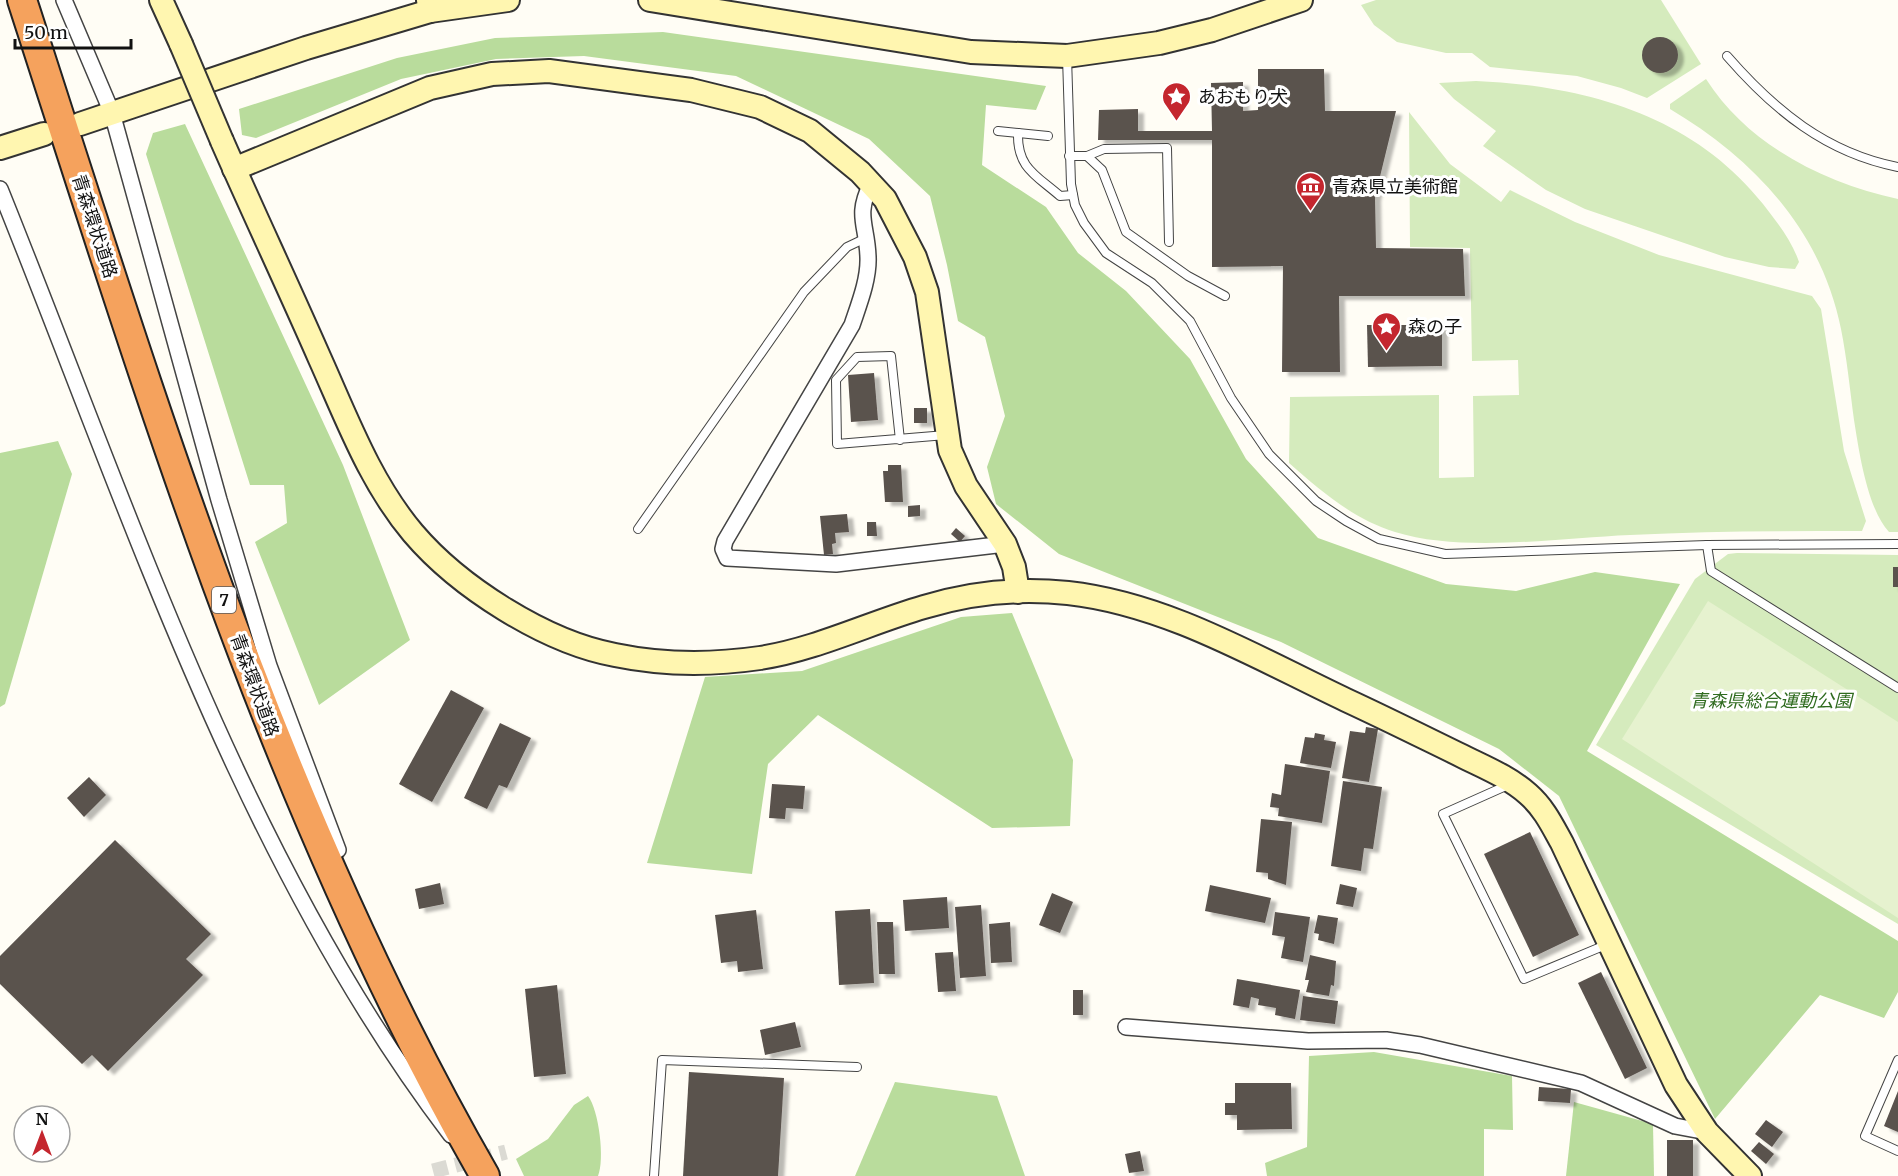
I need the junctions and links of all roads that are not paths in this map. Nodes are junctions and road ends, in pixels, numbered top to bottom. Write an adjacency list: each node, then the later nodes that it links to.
1 (22, 0): 42 (highway, 青森環状道路 / 7)
2 (64, 0): 10 (street)
3 (160, 0): 20 (street, bridge)
4 (508, 0): 7 (street)
5 (650, 0): 8 (street)
6 (1301, 0): 8 (street)
7 (429, 6): 10 (street)
8 (1067, 56): 17 (lane)
9 (1726, 56): 19 (lane)
10 (112, 113): 11 (street); 42 (street)
11 (80, 124)
12 (998, 131): 13 (lane)
13 (1018, 133): 15 (lane); 23 (lane)
14 (44, 134): 16 (street)
15 (1048, 136)
16 (0, 148)
17 (1069, 156): 18 (lane); 23 (lane)
18 (1087, 156): 25 (lane); 26 (lane)
19 (1898, 167)
20 (234, 169): 21 (street); 33 (street)
21 (871, 184): 24 (street); 27 (street)
22 (0, 189): 42 (street)
23 (1073, 195): 32 (lane)
24 (866, 238): 29 (lane); 30 (street)
25 (1169, 242)
26 (1225, 296)
27 (948, 435): 28 (lane); 30 (street)
28 (900, 440): 28 (lane)
29 (638, 529)
30 (1005, 544): 33 (street)
31 (1898, 544): 32 (lane)
32 (1707, 545): 34 (lane)
33 (1018, 592): 35 (street)
34 (1898, 688)
35 (1512, 783): 36 (street); 36 (lane)
36 (1609, 943): 40 (street)
37 (1126, 1027): 40 (street)
38 (1898, 1060): 41 (lane)
39 (857, 1067): 43 (lane)
40 (1707, 1132): 44 (street)
41 (1898, 1151)
42 (481, 1170)
43 (654, 1176)
44 (1750, 1176)

